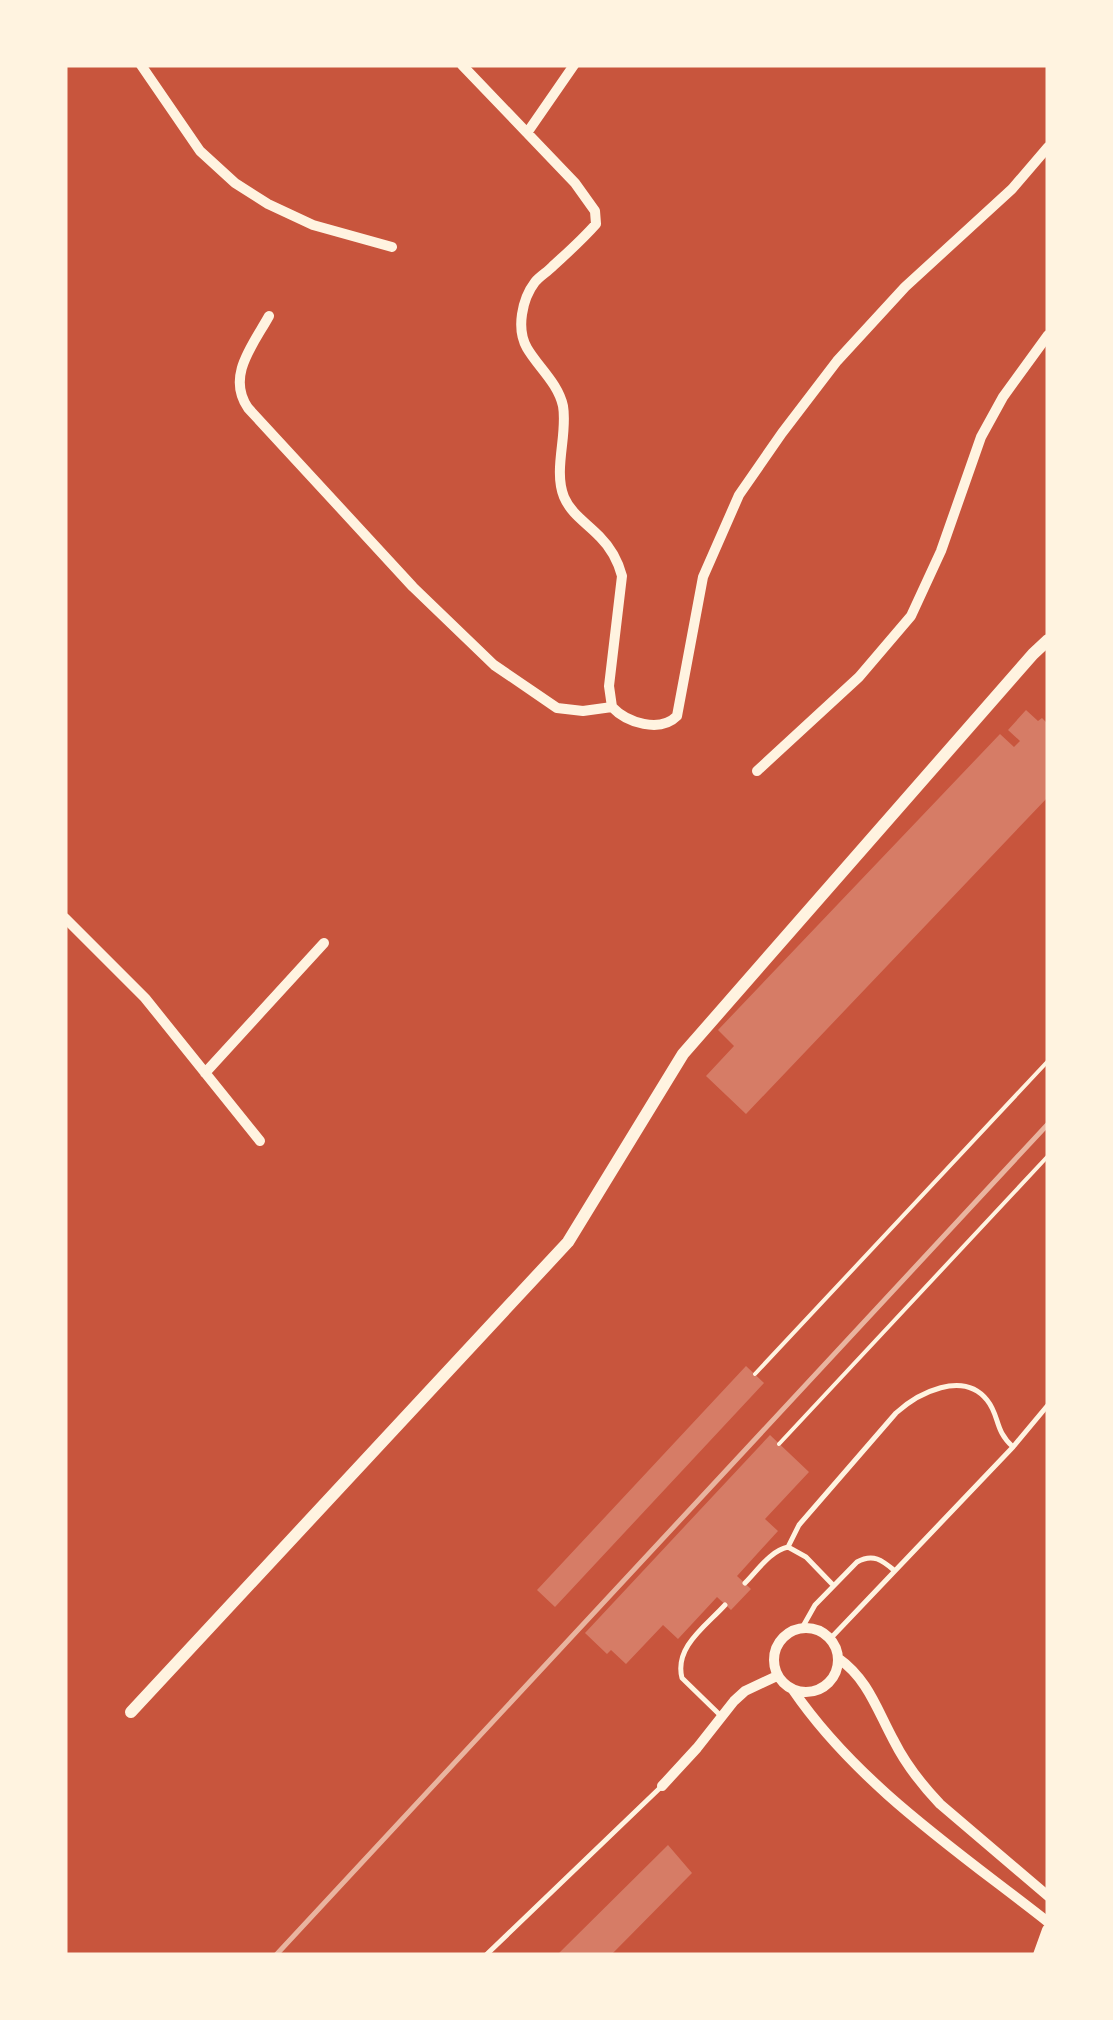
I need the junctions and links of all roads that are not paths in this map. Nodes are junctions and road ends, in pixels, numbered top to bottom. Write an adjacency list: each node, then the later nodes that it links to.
1 (141, 65): 6 (street)
2 (462, 65): 4 (street)
3 (574, 65): 4 (street)
4 (527, 133): 10 (street)
5 (1048, 147): 10 (street)
6 (392, 247)
7 (269, 316): 10 (street)
8 (1048, 335): 11 (street)
9 (1048, 640): 28 (street)
10 (612, 707)
11 (757, 771)
12 (65, 918): 14 (street)
13 (324, 942): 14 (street)
14 (205, 1073): 15 (street)
15 (260, 1142)
16 (1048, 1405): 17 (lane)
17 (1013, 1447): 18 (lane); 19 (lane)
18 (788, 1547): 20 (lane); 21 (lane)
19 (895, 1571): 21 (lane); 24 (lane)
20 (745, 1583)
21 (834, 1584): 23 (lane)
22 (725, 1605): 29 (lane)
23 (802, 1628): 24 (street); 26 (street)
24 (830, 1639): 25 (street)
25 (838, 1658): 27 (street); 31 (street)
26 (777, 1676): 27 (street); 29 (street)
27 (793, 1690): 32 (street)
28 (132, 1712)
29 (722, 1717): 30 (street)
30 (662, 1786): 34 (lane)
31 (1048, 1896)
32 (1048, 1922)
33 (1048, 1930): 35 (street)
34 (486, 1955)
35 (1039, 1955)

